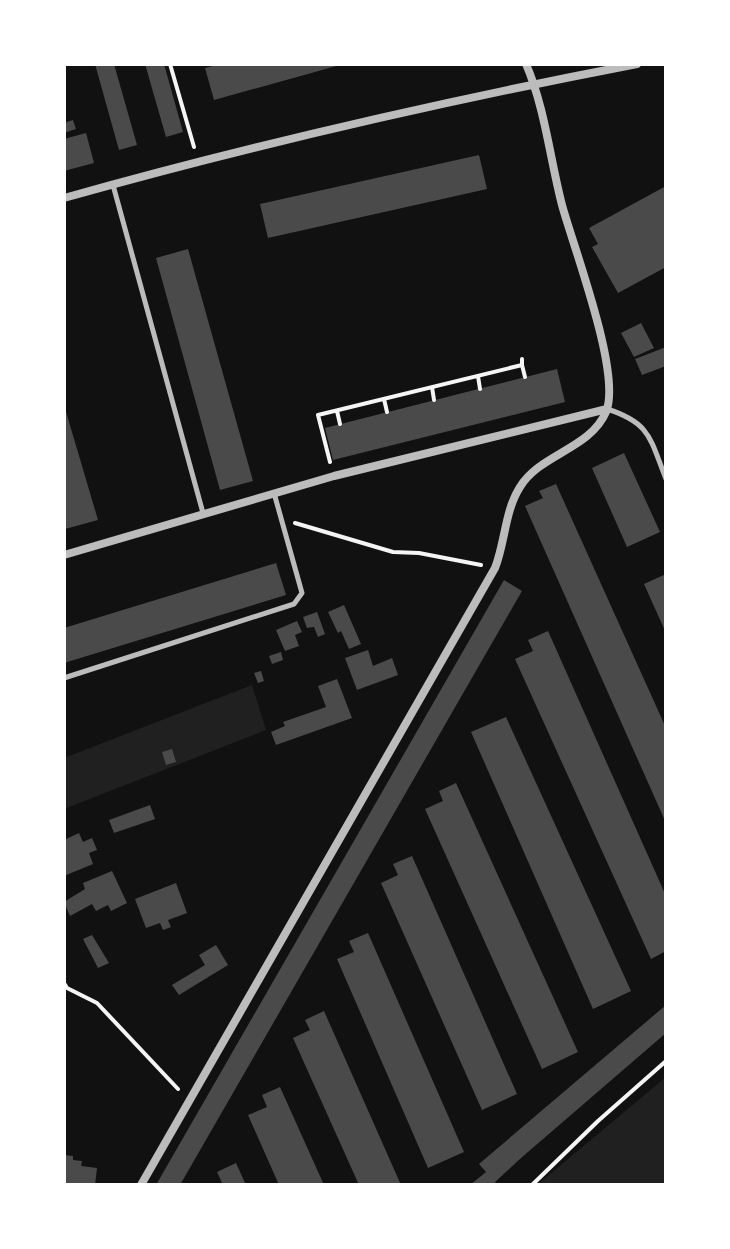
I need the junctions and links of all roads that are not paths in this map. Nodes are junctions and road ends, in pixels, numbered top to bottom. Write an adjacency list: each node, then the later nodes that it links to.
1 (526, 64): 3 (street)
2 (637, 64): 3 (street)
3 (534, 84): 4 (street); 6 (street)
4 (113, 184): 5 (street); 9 (lane)
5 (64, 198)
6 (607, 409): 7 (lane); 8 (street); 12 (street)
7 (666, 479)
8 (274, 492): 9 (street); 11 (lane)
9 (203, 513): 10 (street)
10 (64, 555)
11 (64, 678)
12 (141, 1185)

